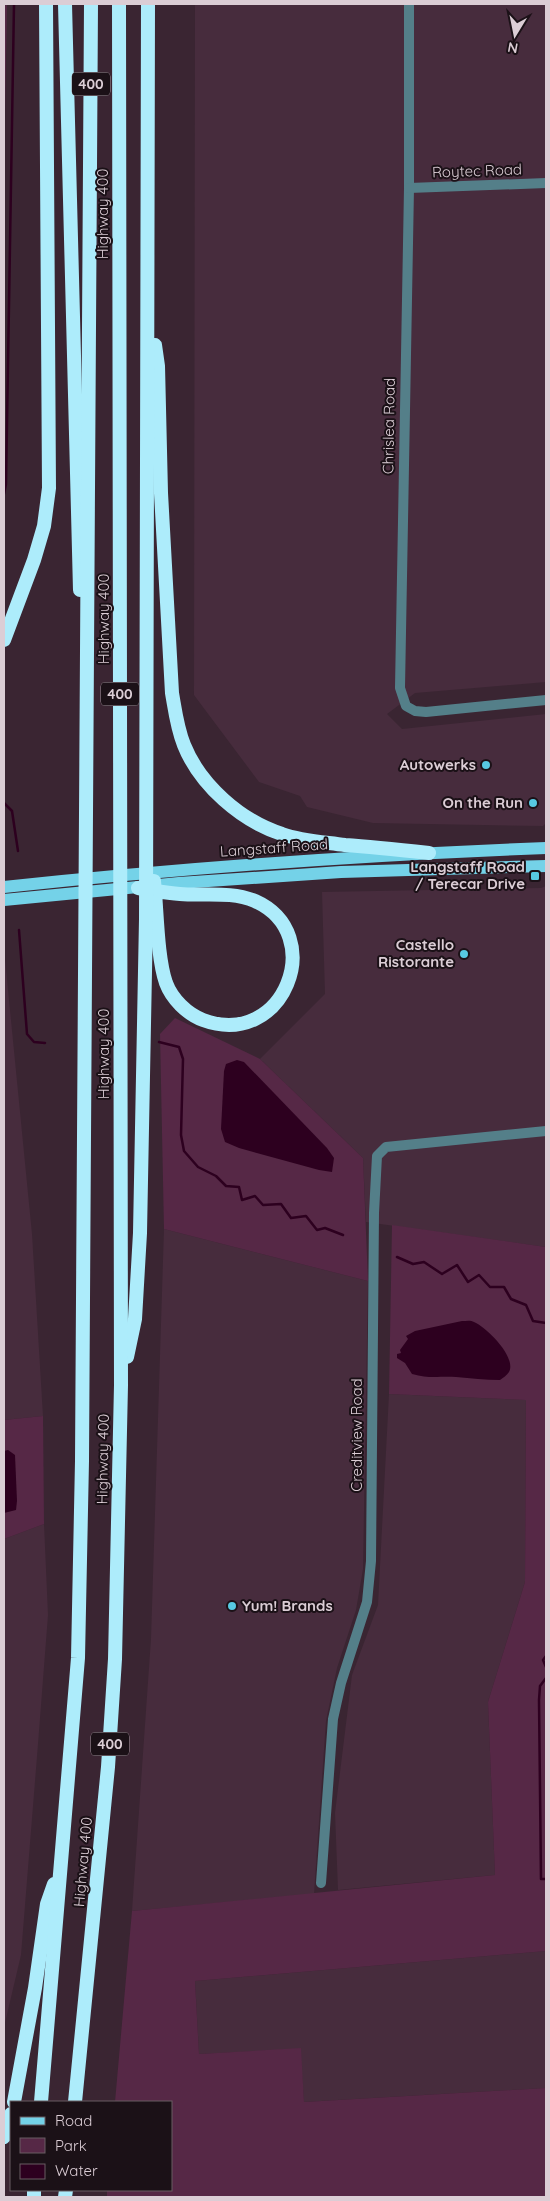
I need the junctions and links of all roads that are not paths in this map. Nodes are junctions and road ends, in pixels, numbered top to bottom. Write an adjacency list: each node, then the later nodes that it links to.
1 (46, 4): 11 (highway)
2 (65, 4): 10 (highway)
3 (91, 4): 10 (highway, Highway 400 / 400)
4 (119, 4): 22 (highway, Highway 400 / 400)
5 (148, 4): 9 (highway)
6 (409, 4): 8 (street, Chrislea Road)
7 (546, 183): 8 (street, Roytec Road)
8 (409, 188): 12 (street, Chrislea Road)
9 (149, 305): 14 (highway); 15 (highway)
10 (87, 615): 23 (highway, Highway 400 / 400)
11 (4, 640)
12 (546, 700)
13 (546, 848): 14 (main road, Langstaff Road)
14 (429, 853): 17 (main road, Langstaff Road)
15 (147, 861): 17 (highway); 22 (highway)
16 (546, 866): 17 (main road, Langstaff Road)
17 (179, 883): 18 (main road, Langstaff Road); 19 (highway)
18 (4, 887)
19 (138, 888): 20 (main road)
20 (4, 900)
21 (546, 1130): 24 (street, Creditview Road)
22 (121, 1385): 27 (highway, Highway 400 / 400)
23 (62, 1862): 25 (highway); 26 (highway, Highway 400 / 400)
24 (321, 1883)
25 (14, 2101)
26 (42, 2101)
27 (75, 2101)
28 (10, 2117): 29 (highway)
29 (4, 2138)

